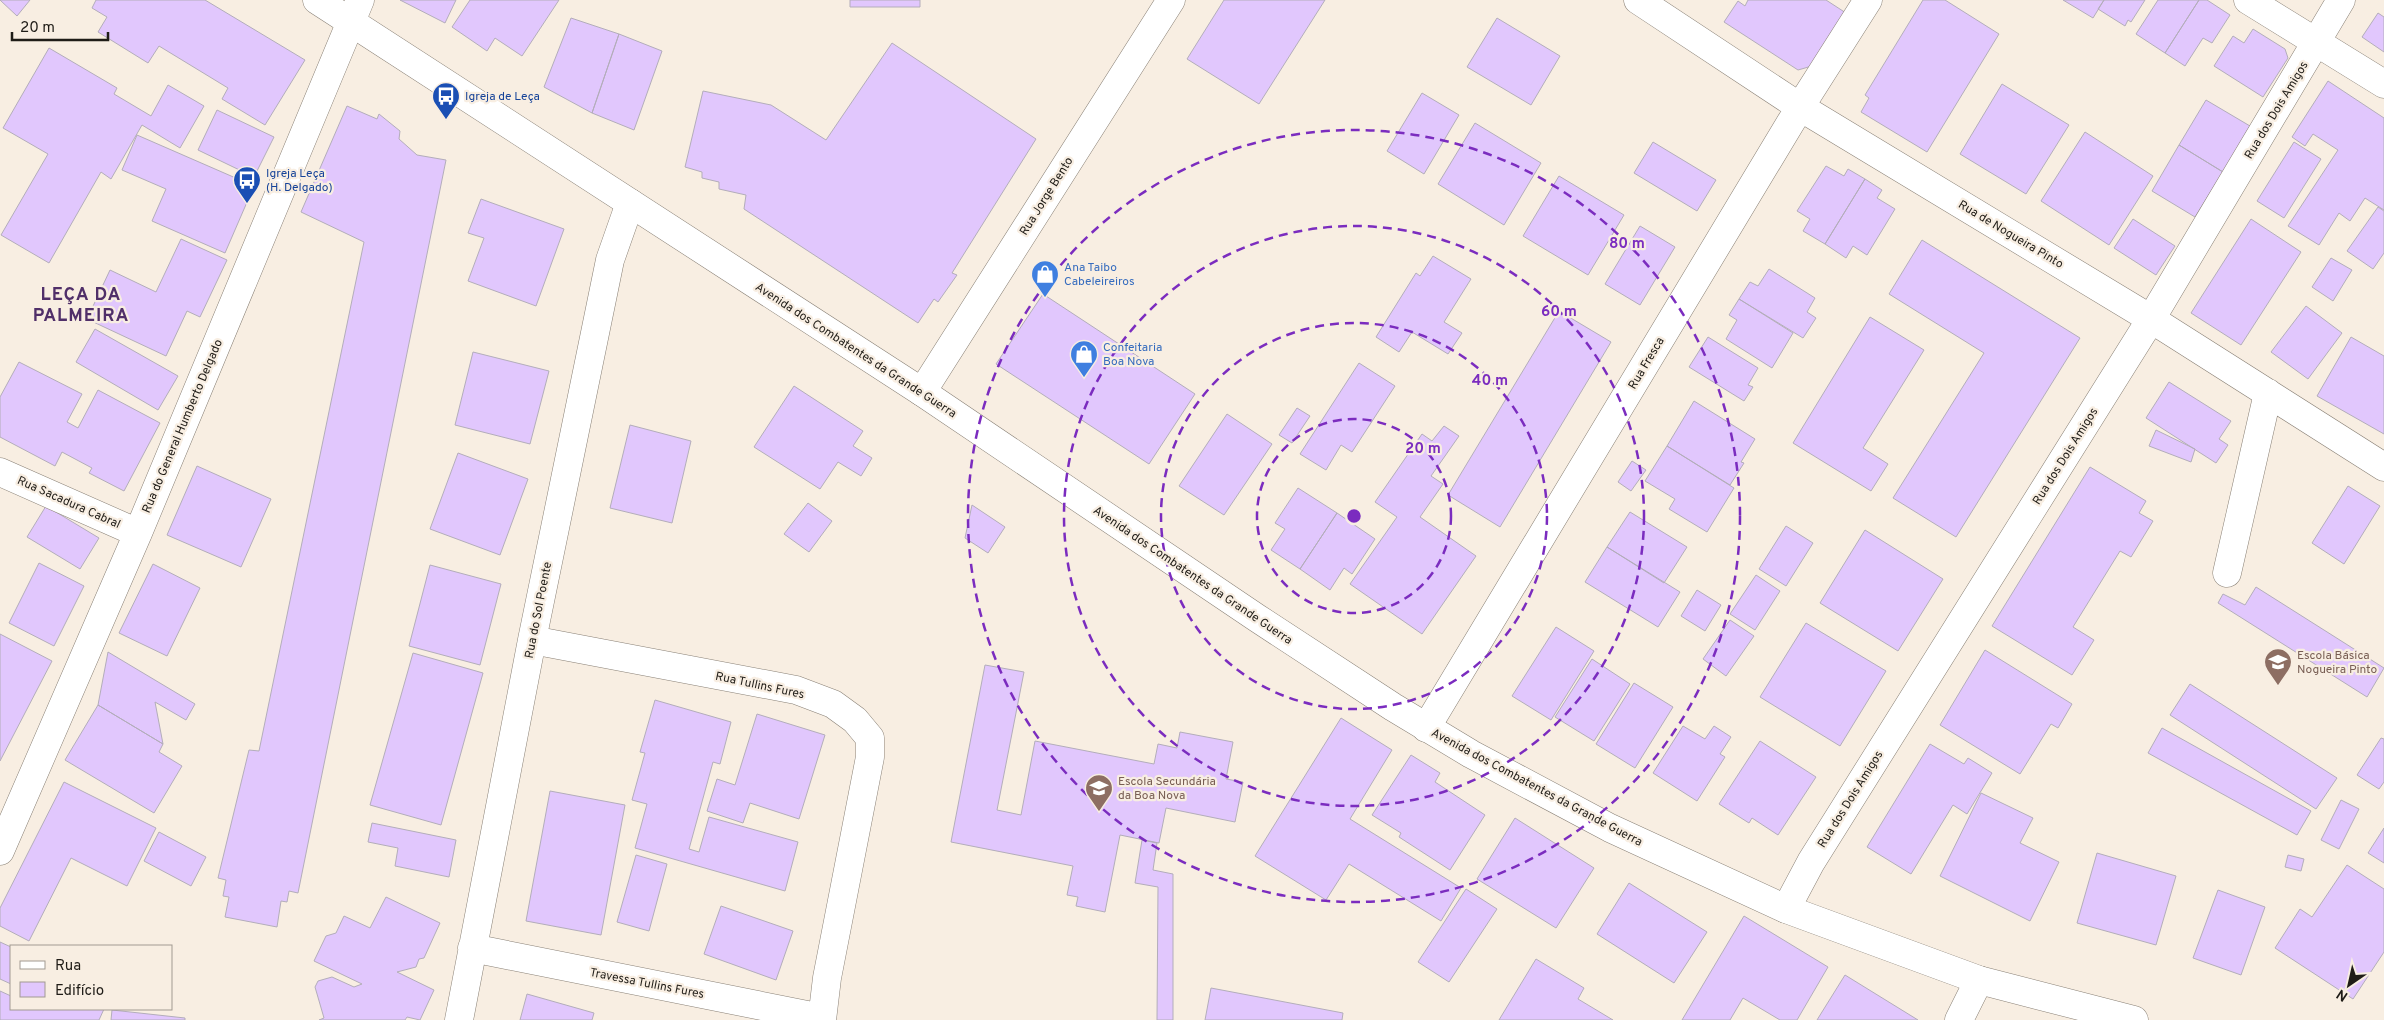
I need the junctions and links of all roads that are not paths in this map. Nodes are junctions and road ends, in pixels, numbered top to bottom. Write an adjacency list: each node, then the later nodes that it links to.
1 (317, 0): 7 (street, Avenida dos Combatentes da Grande Guerra)
2 (1170, 0): 13 (street, Rua Jorge Bento)
3 (1638, 0): 10 (street, Rua de Nogueira Pinto)
4 (1868, 0): 10 (street, Rua Fresca)
5 (2248, 0): 8 (street)
6 (2341, 0): 8 (street, Rua dos Dois Amigos)
7 (355, 11): 11 (street, Avenida dos Combatentes da Grande Guerra); 17 (street, Rua do General Humberto Delgado)
8 (2316, 43): 9 (street); 12 (street, Rua dos Dois Amigos)
9 (2384, 84)
10 (1800, 106): 12 (street, Rua de Nogueira Pinto); 20 (street, Rua Fresca)
11 (630, 203): 13 (street, Avenida dos Combatentes da Grande Guerra); 19 (street, Rua do Sol Poente)
12 (2151, 319): 14 (street, Rua de Nogueira Pinto); 23 (street, Rua dos Dois Amigos)
13 (922, 392): 20 (street, Avenida dos Combatentes da Grande Guerra)
14 (2268, 393): 15 (street, Rua de Nogueira Pinto); 18 (street)
15 (2384, 467)
16 (0, 472): 17 (street, Rua Sacadura Cabral)
17 (138, 533): 21 (street, Rua do General Humberto Delgado)
18 (2227, 573)
19 (532, 640): 24 (street, Rua do Sol Poente); 26 (street, Rua Tullins Fures)
20 (1426, 728): 23 (street, Avenida dos Combatentes da Grande Guerra)
21 (6, 820): 22 (street, Rua do General Humberto Delgado)
22 (0, 851)
23 (1786, 909): 25 (street, Avenida dos Combatentes da Grande Guerra)
24 (472, 948): 26 (street, Travessa Tullins Fures); 27 (street, Rua do Sol Poente)
25 (1979, 980): 28 (street); 29 (street, Avenida dos Combatentes da Grande Guerra)
26 (822, 1019)
27 (458, 1020)
28 (1959, 1020)
29 (2134, 1020)

